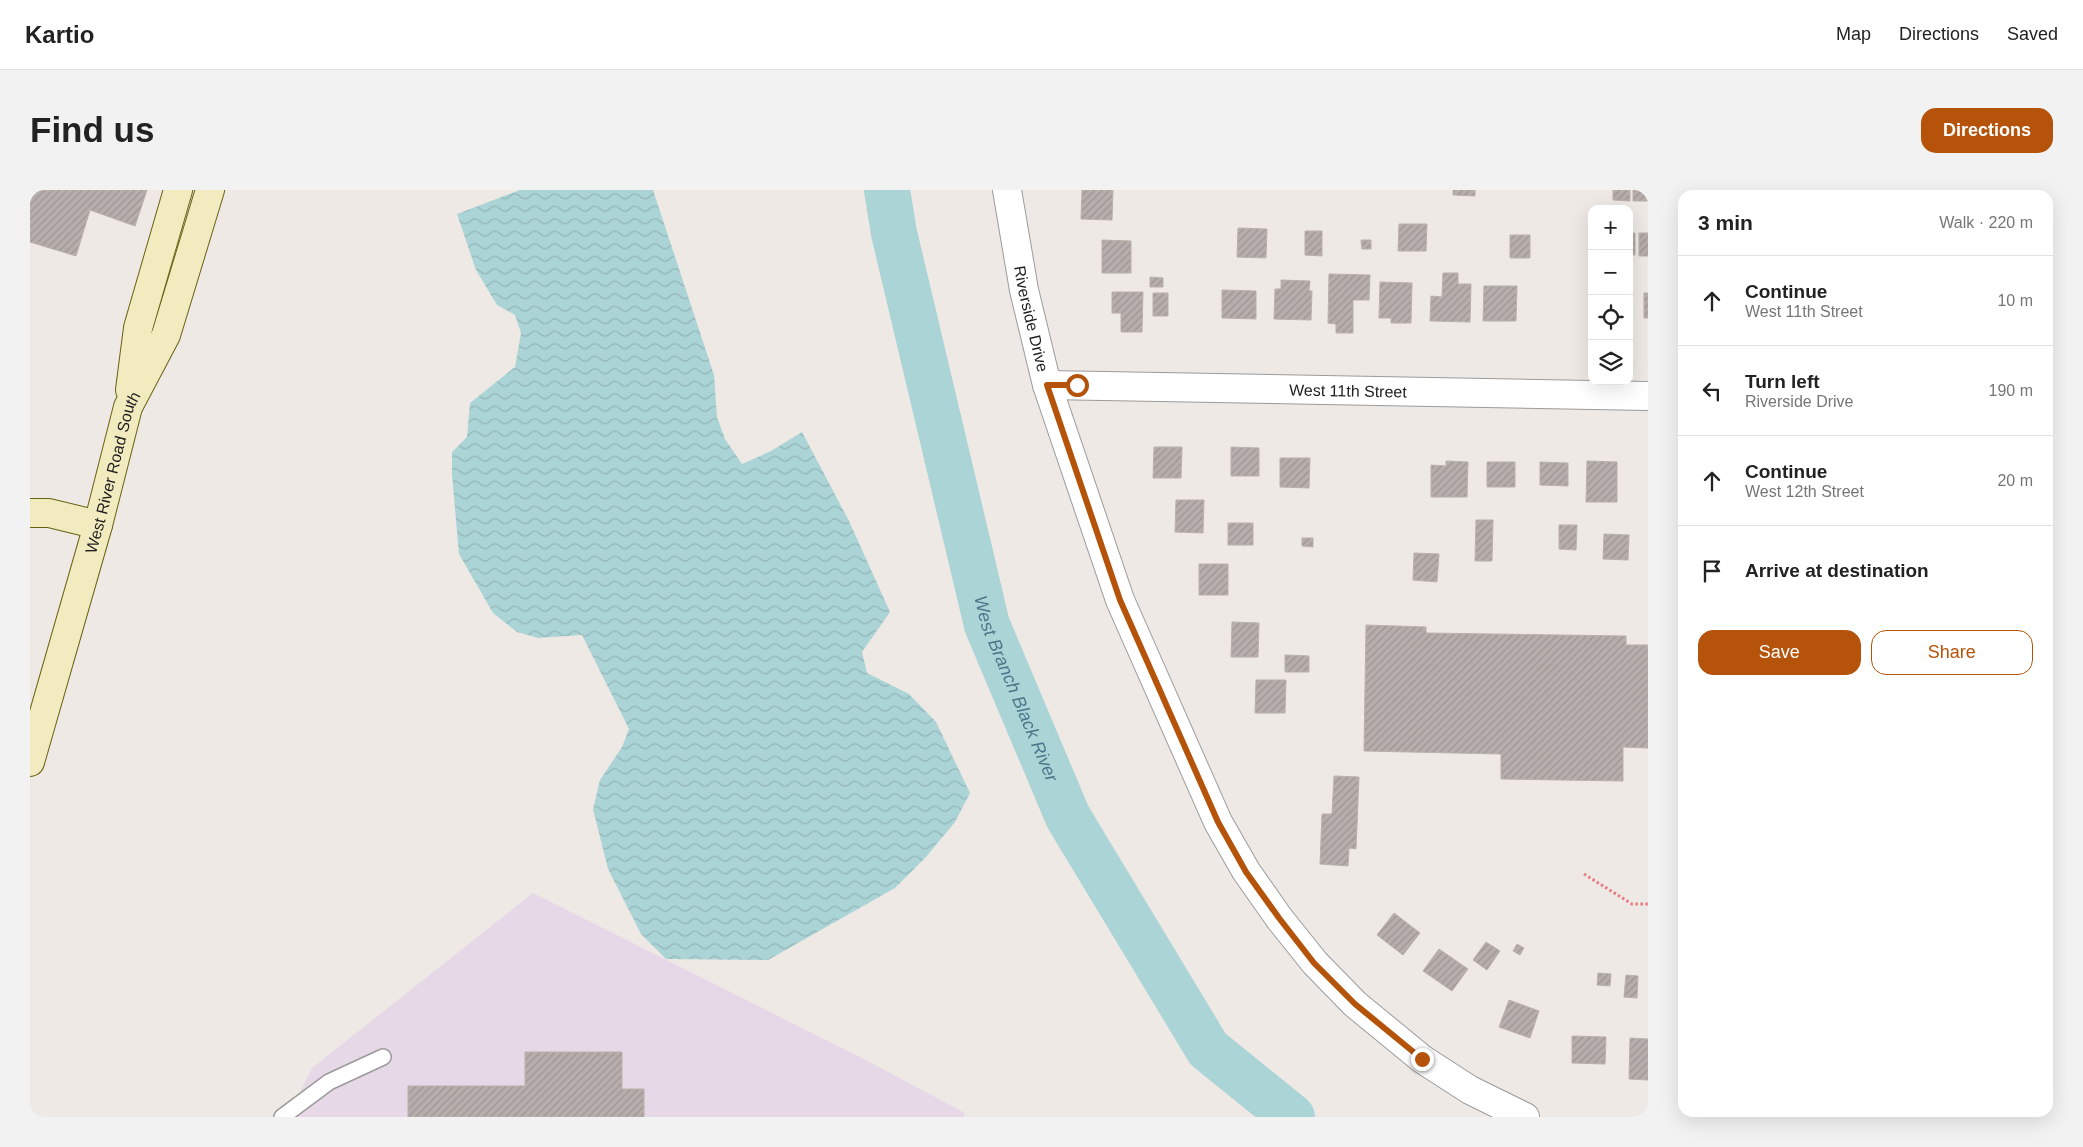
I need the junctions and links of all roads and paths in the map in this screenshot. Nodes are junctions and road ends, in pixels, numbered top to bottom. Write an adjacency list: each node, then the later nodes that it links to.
1 (178, 190): 6 (main road)
2 (210, 190): 6 (main road, West River Road South)
3 (1007, 190): 4 (street, Riverside Drive)
4 (1047, 385): 5 (street, West 11th Street); 14 (street, Riverside Drive)
5 (1648, 396)
6 (128, 407): 8 (main road, West River Road South)
7 (30, 513): 8 (main road)
8 (98, 525): 9 (main road, West River Road South)
9 (30, 762)
10 (1584, 874): 11 (path)
11 (1648, 904)
12 (383, 1057): 13 (lane)
13 (282, 1117)
14 (1525, 1117)

